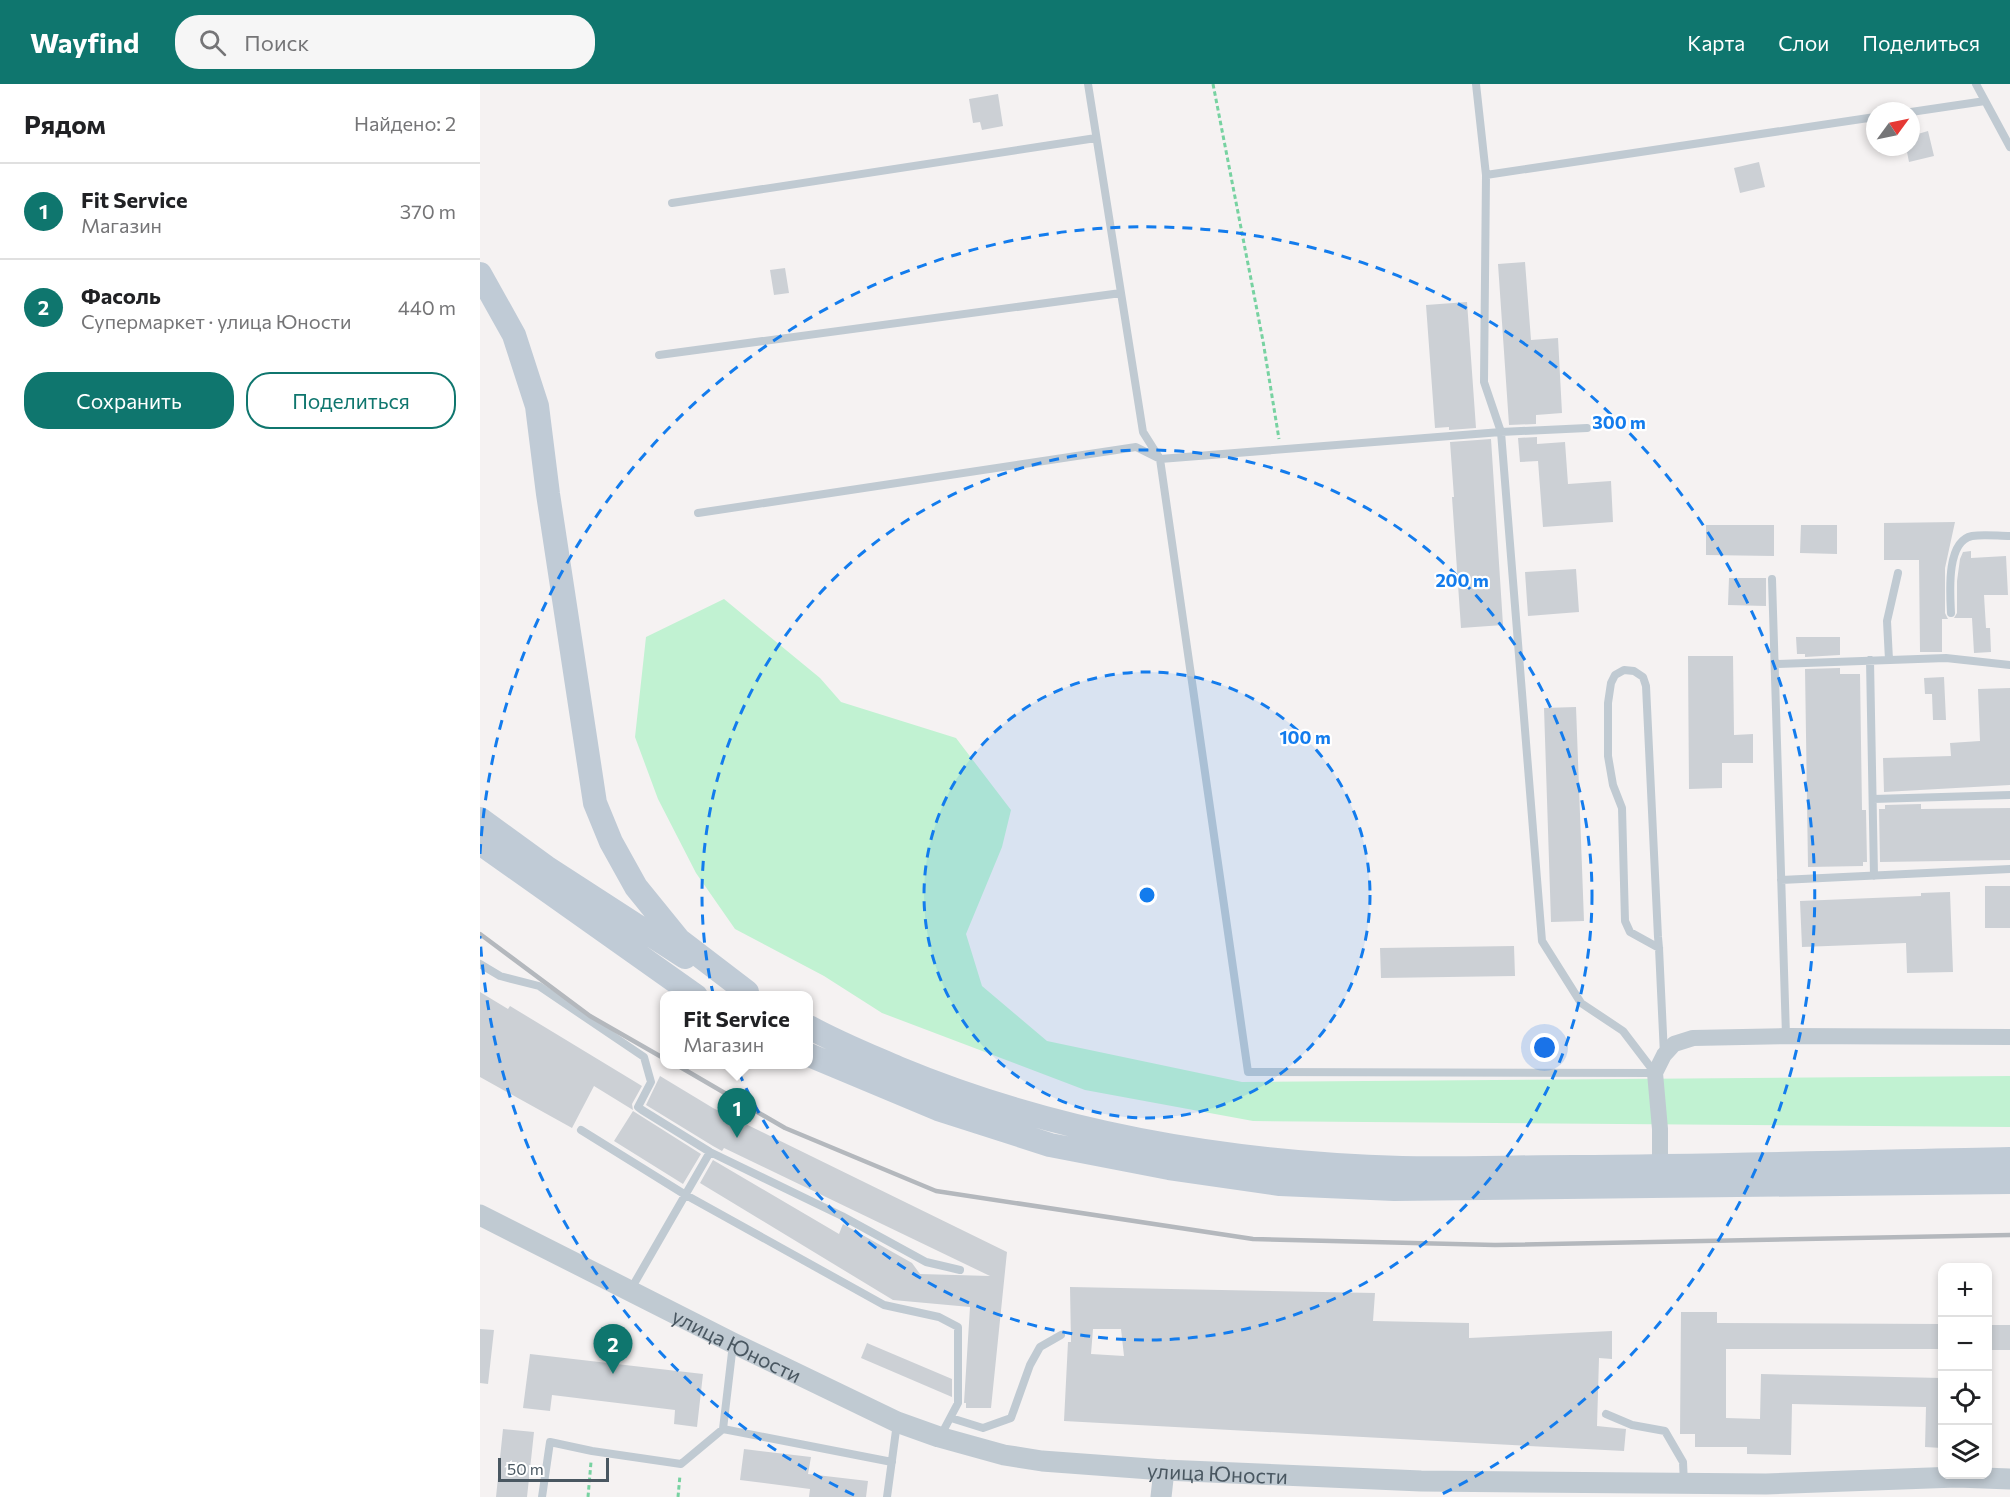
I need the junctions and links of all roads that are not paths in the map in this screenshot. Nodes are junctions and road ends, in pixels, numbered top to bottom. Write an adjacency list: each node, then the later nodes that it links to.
1 (1088, 84): 7 (lane)
2 (1476, 84): 9 (lane)
3 (1976, 84): 4 (lane)
4 (1985, 101): 5 (lane); 8 (lane)
5 (1920, 111)
6 (1866, 118): 9 (lane)
7 (1096, 138): 10 (lane); 12 (lane)
8 (2010, 147)
9 (1486, 175): 15 (lane)
10 (672, 203)
11 (480, 274): 37 (main road)
12 (1121, 293): 13 (lane); 16 (lane)
13 (659, 355)
14 (1587, 428): 15 (lane)
15 (1501, 432): 16 (lane); 43 (lane)
16 (1160, 459): 17 (lane); 43 (lane)
17 (698, 513)
18 (2010, 536): 21 (lane)
19 (1898, 573): 23 (lane)
20 (1772, 579): 24 (lane)
21 (1951, 613)
22 (1870, 660): 23 (lane); 24 (lane); 27 (lane)
23 (1889, 660): 25 (lane)
24 (1774, 664): 32 (lane)
25 (2010, 665)
26 (2010, 795): 27 (lane)
27 (1873, 799): 31 (lane)
28 (480, 819): 36 (main road)
29 (480, 843): 35 (main road)
30 (2010, 869): 31 (lane)
31 (1874, 876): 32 (lane)
32 (1781, 880): 39 (lane)
33 (1659, 948): 33 (lane); 41 (lane)
34 (480, 964): 45 (lane)
35 (689, 991)
36 (744, 991)
37 (745, 991)
38 (813, 1029): 47 (main road)
39 (1786, 1036): 40 (street); 41 (street)
40 (2010, 1037)
41 (1664, 1055): 43 (street)
42 (813, 1057): 48 (main road)
43 (1655, 1074): 47 (street)
44 (581, 1130): 49 (lane)
45 (710, 1152): 49 (lane); 51 (lane)
46 (2010, 1159): 47 (main road)
47 (1660, 1166)
48 (2010, 1182)
49 (684, 1194): 52 (lane); 56 (lane)
50 (480, 1215): 52 (street, улица Юности)
51 (960, 1270)
52 (630, 1290): 54 (street, улица Юности)
53 (1061, 1335): 56 (lane)
54 (734, 1343): 57 (street, улица Юности); 58 (lane)
55 (1606, 1414): 65 (lane)
56 (951, 1418): 59 (lane)
57 (897, 1422): 59 (street, улица Юности); 60 (lane)
58 (723, 1429): 60 (lane); 66 (lane)
59 (939, 1437): 61 (street, улица Юности)
60 (892, 1462): 67 (lane)
61 (1164, 1470): 65 (street, улица Юности); 68 (street)
62 (1938, 1477): 65 (street, улица Юности)
63 (1992, 1478): 64 (street, улица Юности)
64 (2010, 1479)
65 (1684, 1484)
66 (542, 1497)
67 (887, 1497)
68 (1161, 1497)

